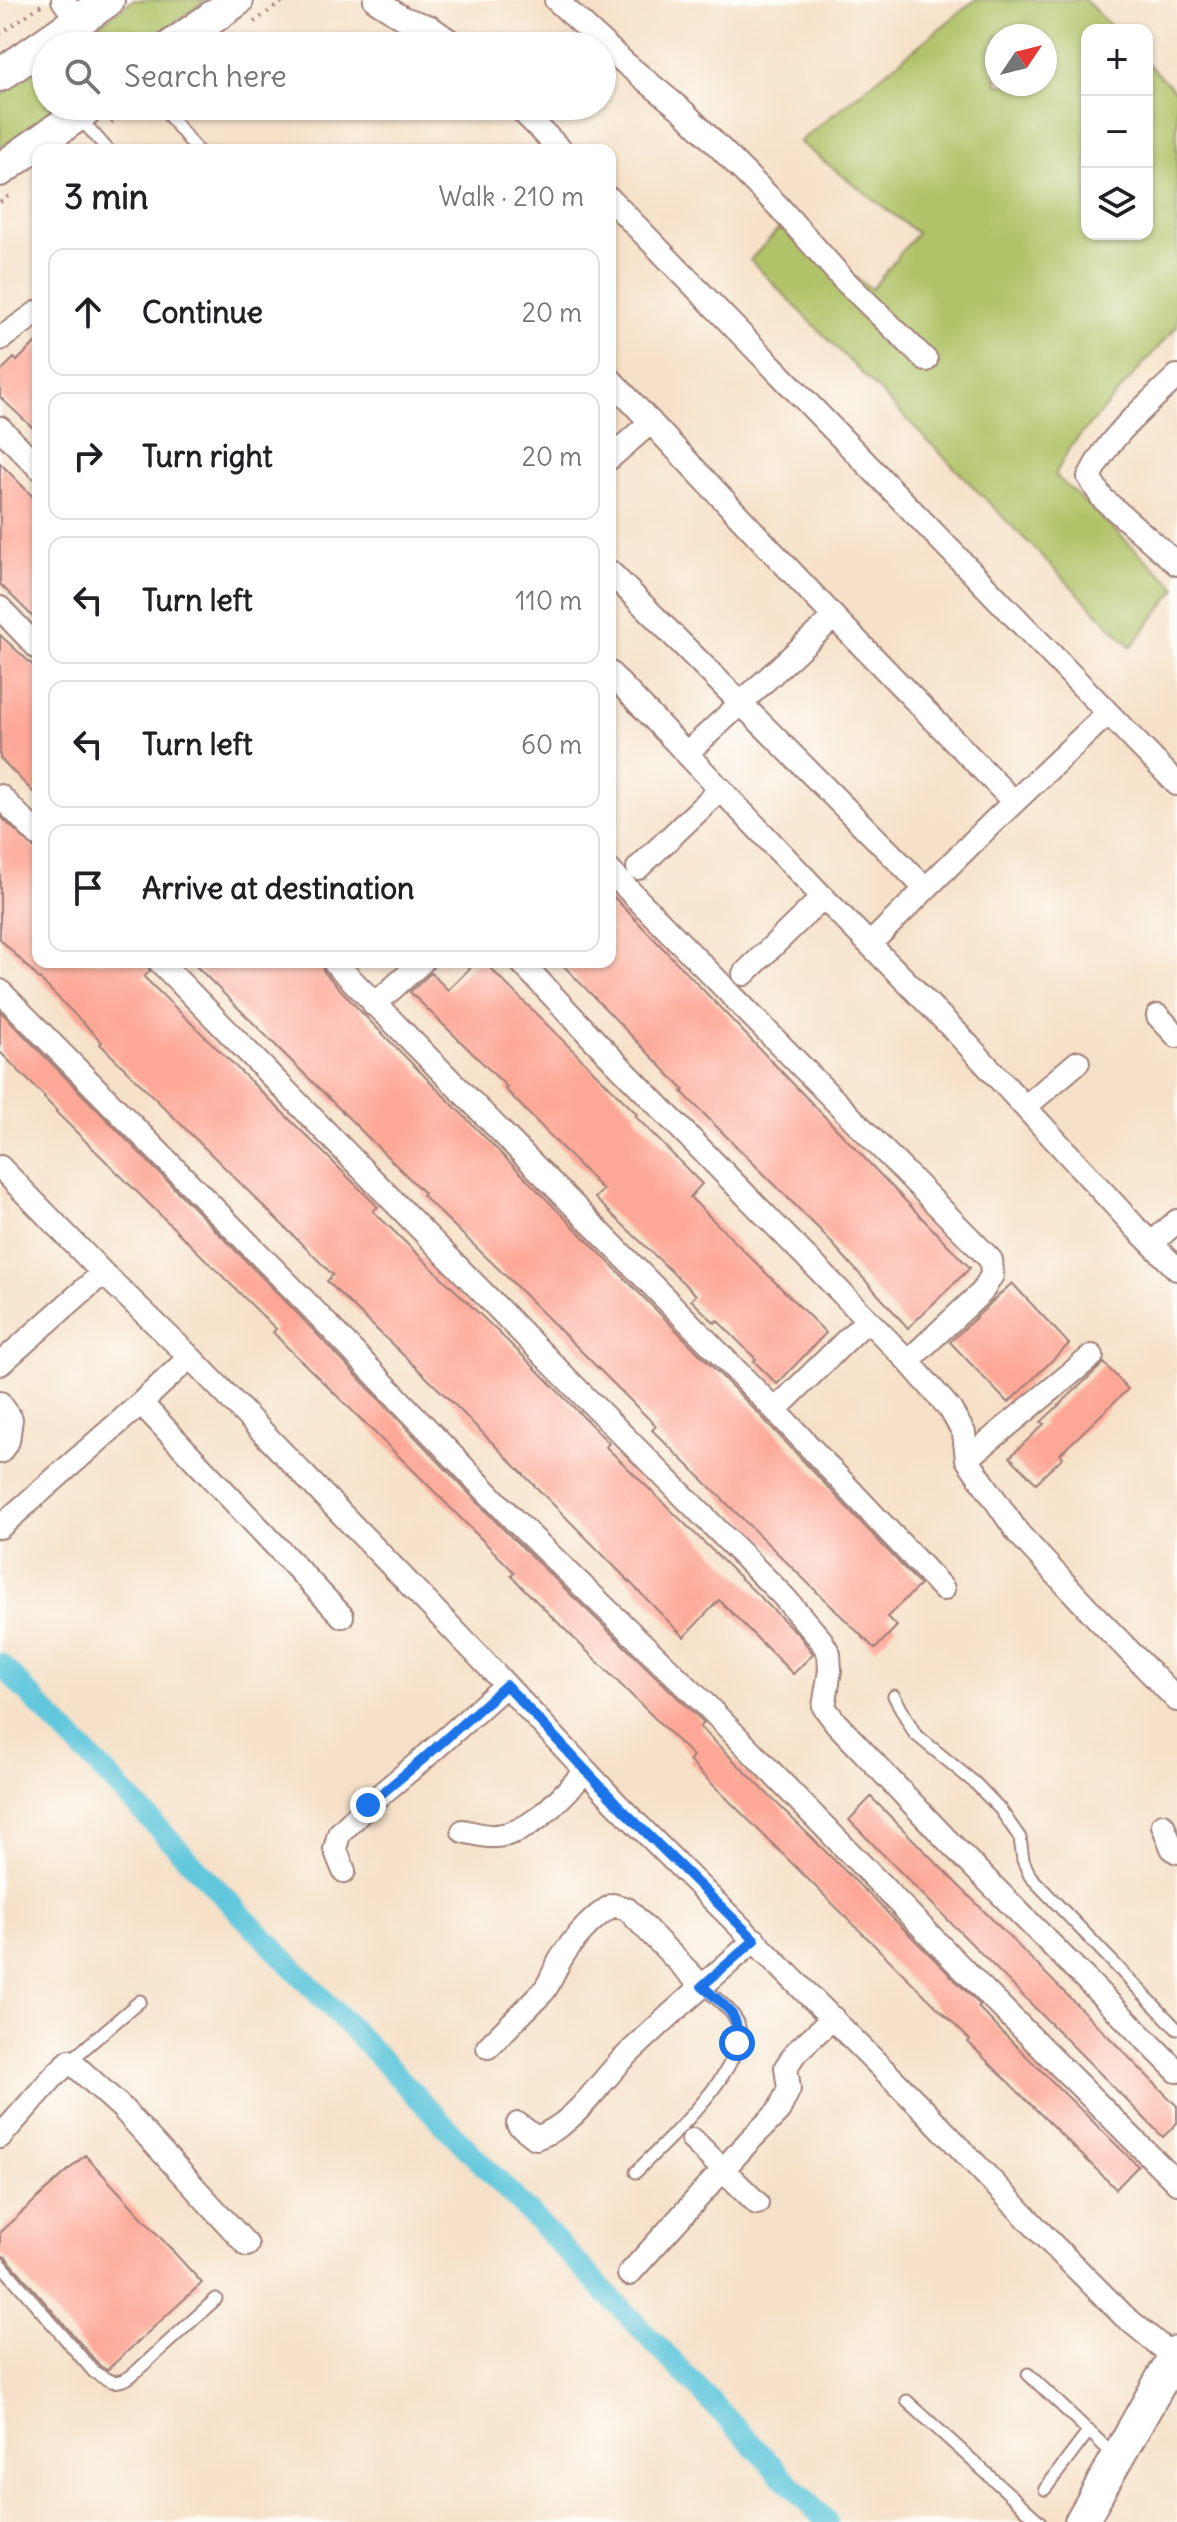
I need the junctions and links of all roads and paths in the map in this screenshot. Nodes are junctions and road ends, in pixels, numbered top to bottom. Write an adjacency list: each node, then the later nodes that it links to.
1 (48, 0): 11 (path)
2 (108, 0): 6 (main road)
3 (237, 0): 8 (main road)
4 (375, 0): 9 (street)
5 (556, 0): 10 (street)
6 (71, 10): 7 (main road)
7 (47, 32)
8 (192, 32)
9 (437, 32)
10 (591, 32)
11 (0, 34)
12 (32, 46): 14 (main road)
13 (616, 55): 28 (street)
14 (0, 75)
15 (70, 120): 19 (main road)
16 (89, 120): 20 (lane)
17 (172, 120): 21 (lane)
18 (530, 120): 22 (street)
19 (37, 144)
20 (104, 144)
21 (192, 144)
22 (553, 144)
23 (32, 147): 24 (main road)
24 (0, 170)
25 (616, 205): 42 (street)
26 (32, 316): 27 (street)
27 (0, 339)
28 (926, 360)
29 (1177, 376): 35 (street)
30 (616, 385): 31 (street)
31 (651, 422): 33 (street); 38 (street)
32 (0, 428): 34 (street)
33 (616, 453)
34 (32, 461)
35 (1177, 564)
36 (616, 578): 41 (street)
37 (0, 608): 39 (street)
38 (834, 617): 41 (street); 47 (street)
39 (32, 642)
40 (616, 682): 43 (street)
41 (741, 705): 43 (street); 51 (street)
42 (1107, 714): 44 (street); 47 (street)
43 (687, 753): 45 (street)
44 (1177, 784)
45 (721, 789): 49 (street); 52 (street)
46 (0, 796): 48 (street)
47 (1014, 802): 51 (street)
48 (32, 829)
49 (638, 868)
50 (616, 877): 73 (street)
51 (926, 889): 53 (street)
52 (823, 897): 53 (street); 58 (street)
53 (870, 944): 64 (street)
54 (166, 968): 98 (street)
55 (340, 968): 60 (street)
56 (415, 968): 60 (street)
57 (527, 968): 70 (street)
58 (744, 974)
59 (0, 991): 104 (street)
60 (374, 1005): 77 (street)
61 (1158, 1016): 62 (street)
62 (1177, 1036)
63 (1078, 1062): 64 (street)
64 (1025, 1107): 67 (street)
65 (0, 1167): 69 (street)
66 (1177, 1221): 67 (street)
67 (1152, 1243): 68 (street)
68 (1177, 1269)
69 (103, 1273): 72 (street); 74 (street)
70 (867, 1320): 73 (street); 77 (street)
71 (1092, 1356): 79 (street)
72 (190, 1357): 76 (street); 83 (street)
73 (908, 1361): 79 (street)
74 (0, 1364)
75 (0, 1403): 78 (street)
76 (141, 1403): 80 (street); 82 (street)
77 (775, 1410): 81 (street)
78 (0, 1452)
79 (967, 1459): 85 (street)
80 (0, 1527)
81 (943, 1589)
82 (342, 1616)
83 (506, 1685): 86 (street); 90 (street)
84 (894, 1696): 95 (lane)
85 (1177, 1700)
86 (586, 1771): 88 (street); 91 (street)
87 (1163, 1825): 89 (street)
88 (463, 1831)
89 (1177, 1852)
90 (344, 1871)
91 (755, 1940): 92 (street); 94 (street)
92 (702, 1986): 96 (street); 99 (street); 103 (lane)
93 (140, 2001): 97 (lane)
94 (833, 2018): 102 (street); 110 (street)
95 (1177, 2029)
96 (488, 2047)
97 (70, 2061): 100 (street); 106 (street)
98 (1177, 2071)
99 (518, 2124)
100 (0, 2137)
101 (693, 2140): 102 (street)
102 (724, 2168): 105 (street); 108 (street)
103 (636, 2172)
104 (1177, 2183)
105 (757, 2203)
106 (247, 2245)
107 (0, 2263): 109 (lane)
108 (629, 2274)
109 (216, 2299)
110 (1176, 2355): 114 (main road)
111 (1028, 2374): 113 (lane)
112 (907, 2401): 116 (lane)
113 (1089, 2431): 114 (lane); 115 (lane)
114 (1118, 2458): 117 (main road)
115 (1045, 2489)
116 (1040, 2522)
117 (1081, 2522)

